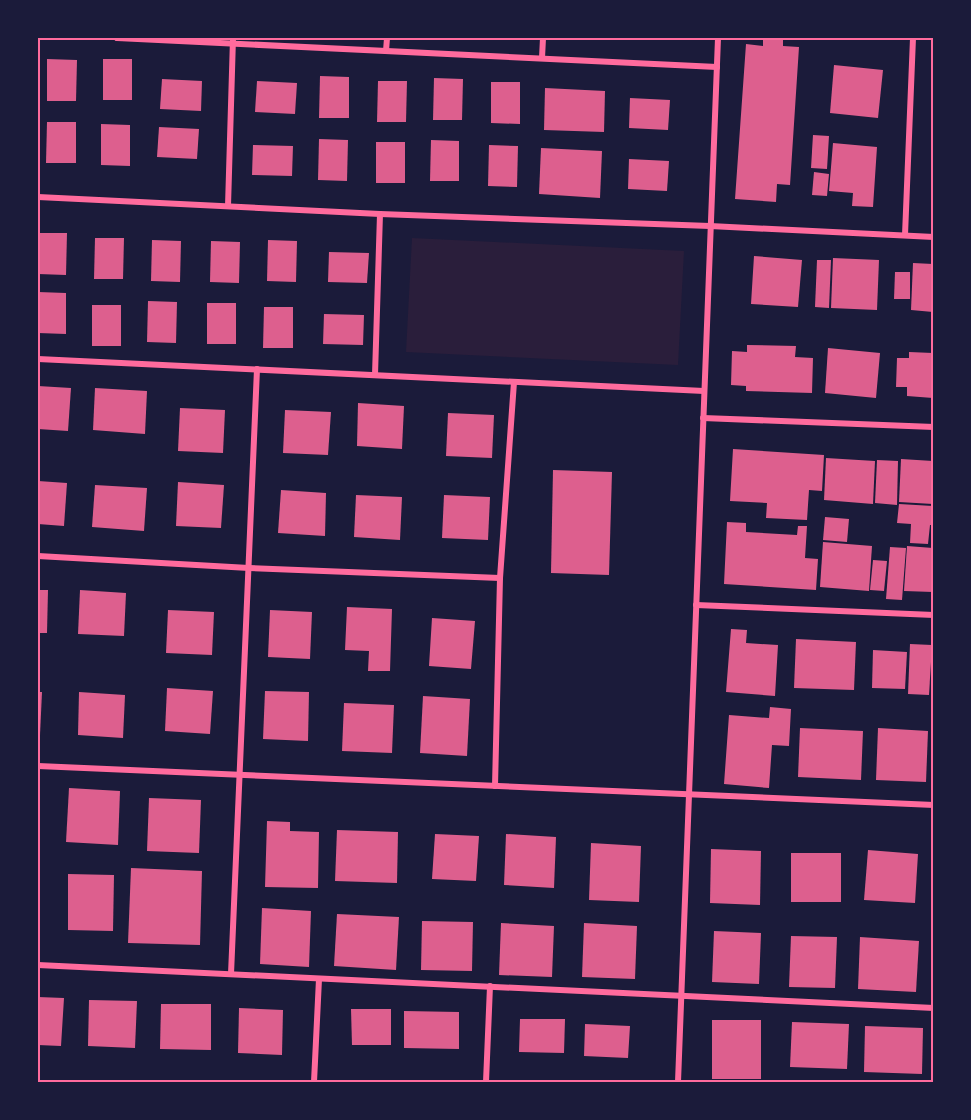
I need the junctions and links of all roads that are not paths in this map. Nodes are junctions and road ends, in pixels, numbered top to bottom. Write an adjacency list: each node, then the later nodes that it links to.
1 (117, 38): 6 (street)
2 (387, 38): 7 (street)
3 (543, 38): 8 (street)
4 (718, 38): 9 (street)
5 (913, 38): 14 (street)
6 (233, 40): 7 (street); 11 (street)
7 (386, 51): 8 (street)
8 (542, 58): 9 (street)
9 (717, 67): 13 (street)
10 (38, 197): 11 (street)
11 (228, 206): 12 (street)
12 (380, 214): 13 (street); 18 (street)
13 (710, 225): 14 (street); 20 (street)
14 (906, 236): 15 (street)
15 (933, 237)
16 (38, 359): 17 (street)
17 (257, 369): 18 (street); 24 (street)
18 (375, 375): 19 (street)
19 (514, 382): 20 (street); 25 (street)
20 (704, 391): 21 (street)
21 (703, 418): 22 (street); 26 (street)
22 (933, 428)
23 (38, 556): 24 (street)
24 (249, 568): 25 (street); 29 (street)
25 (500, 578): 30 (street)
26 (696, 605): 27 (street); 31 (street)
27 (933, 615)
28 (38, 766): 29 (street)
29 (240, 775): 30 (street); 34 (street)
30 (495, 786): 31 (street)
31 (688, 795): 32 (street); 37 (street)
32 (933, 806)
33 (38, 966): 34 (street)
34 (231, 974): 35 (street)
35 (319, 978): 36 (street); 39 (street)
36 (490, 987): 37 (street); 40 (street)
37 (681, 996): 38 (street); 41 (street)
38 (933, 1008)
39 (314, 1083)
40 (486, 1083)
41 (678, 1083)

